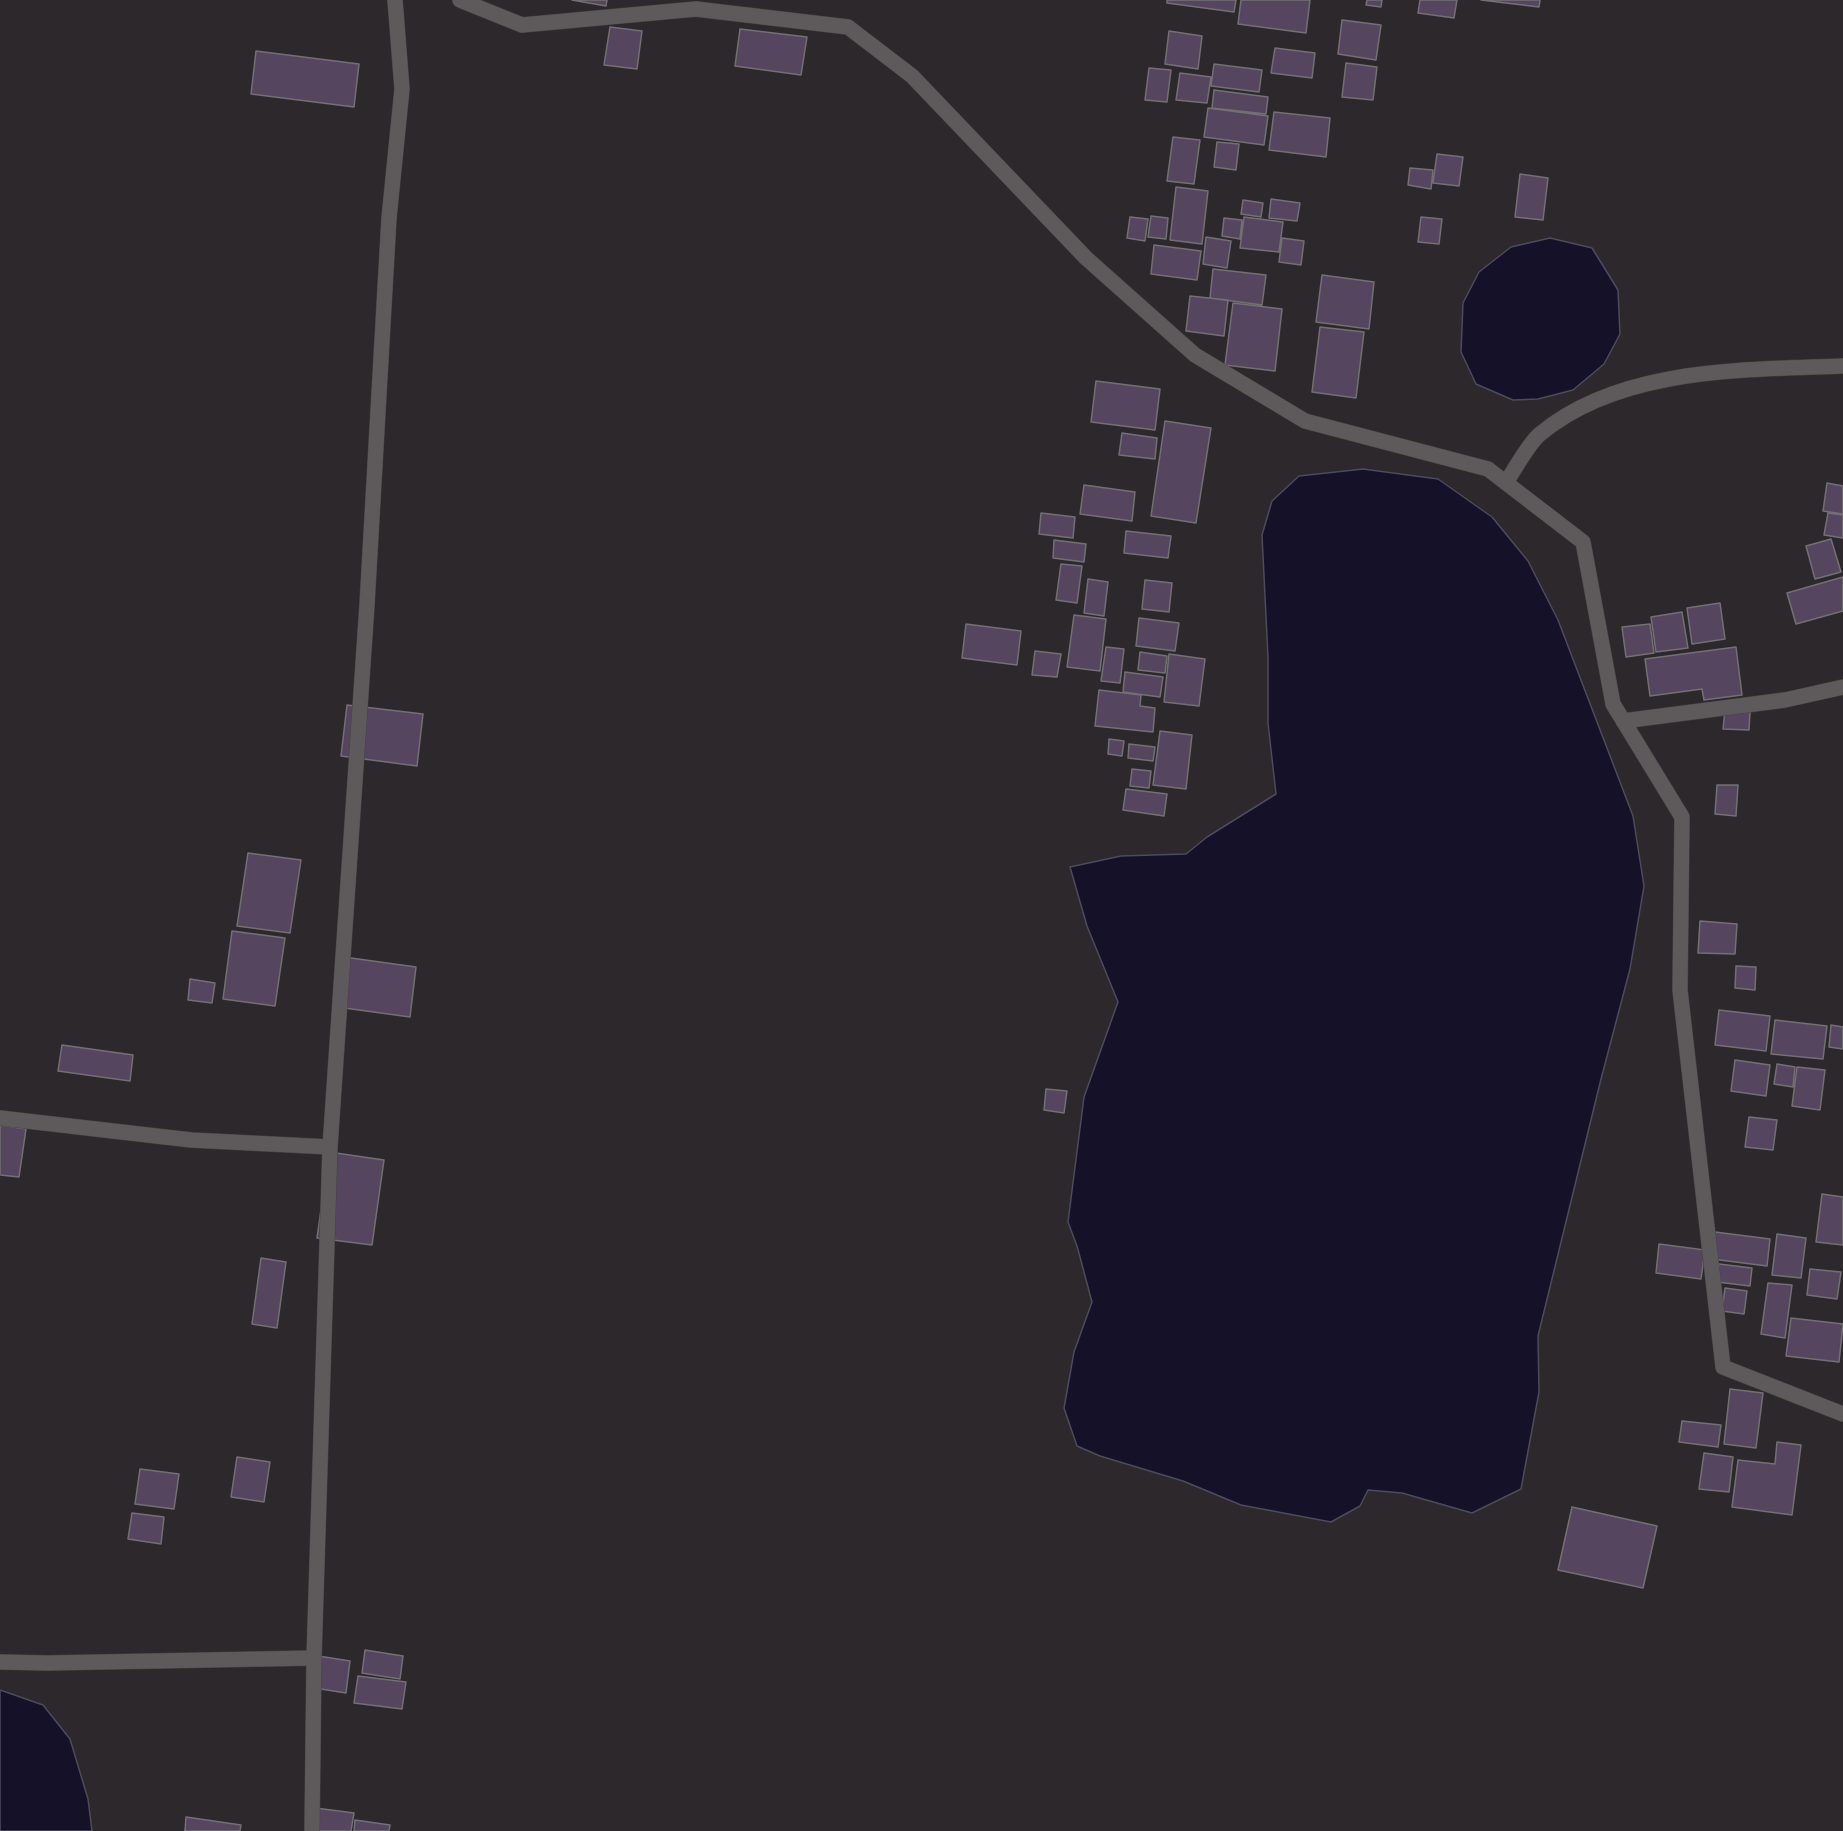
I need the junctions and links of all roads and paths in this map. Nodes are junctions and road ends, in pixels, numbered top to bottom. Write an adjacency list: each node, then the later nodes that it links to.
1 (395, 0): 8 (street)
2 (460, 0): 4 (street)
3 (1843, 366): 4 (street)
4 (1506, 483): 6 (street)
5 (1843, 687): 6 (street)
6 (1623, 721): 9 (street)
7 (0, 1118): 8 (street)
8 (330, 1147): 10 (street)
9 (1843, 1414)
10 (314, 1658): 11 (street); 12 (street)
11 (0, 1662)
12 (312, 1831)

